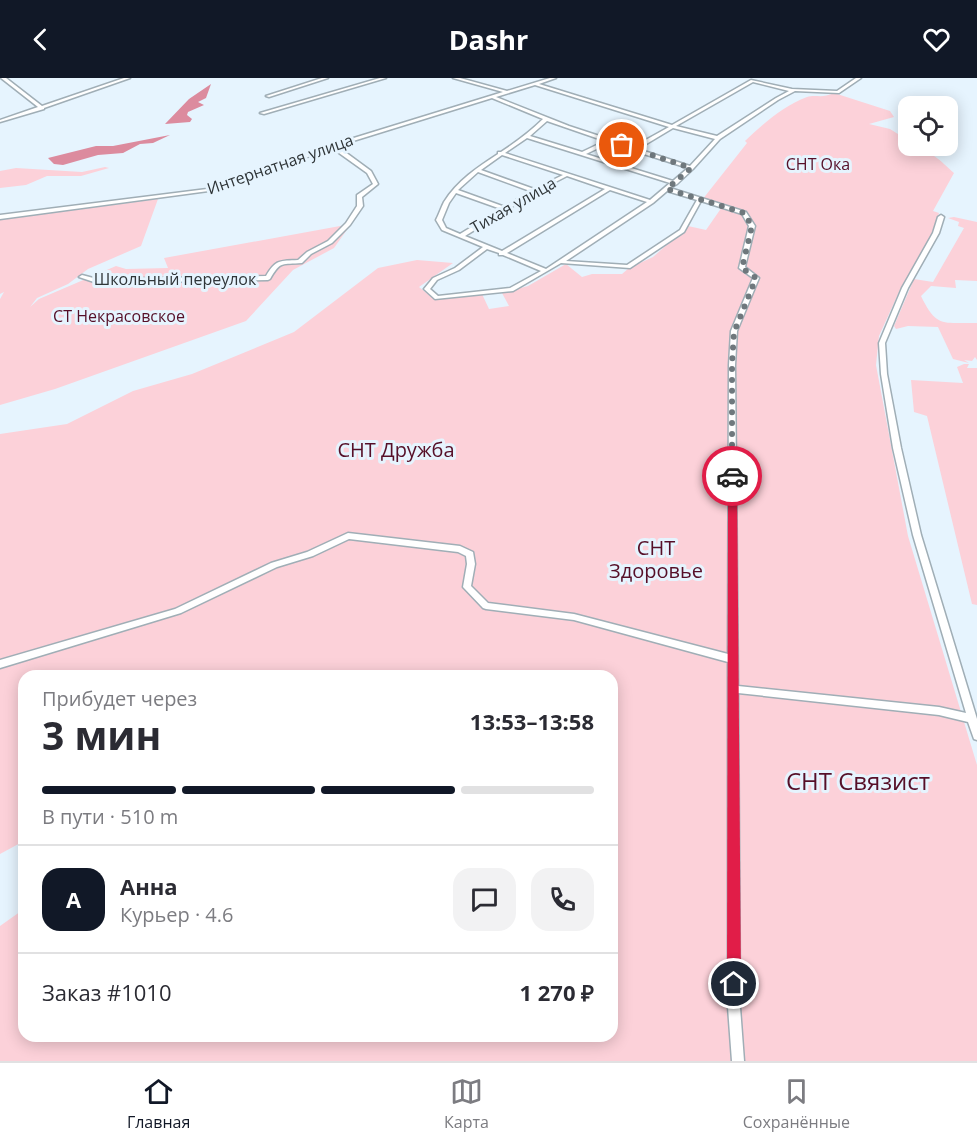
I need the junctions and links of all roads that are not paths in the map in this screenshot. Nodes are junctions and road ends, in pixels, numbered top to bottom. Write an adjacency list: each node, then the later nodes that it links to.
1 (18, 78): 10 (street)
2 (128, 78): 16 (street)
3 (326, 78): 14 (street)
4 (384, 78): 17 (street)
5 (391, 78): 6 (street)
6 (407, 78)
7 (456, 78): 13 (street)
8 (554, 78): 11 (street, Интернатная улица)
9 (859, 78): 12 (street)
10 (5, 80): 16 (street)
11 (535, 84): 13 (street, Интернатная улица); 20 (street)
12 (794, 90): 20 (street); 22 (street)
13 (507, 93): 15 (street, Интернатная улица)
14 (268, 96)
15 (492, 97): 18 (street); 24 (street, Интернатная улица)
16 (42, 108): 19 (street)
17 (262, 113)
18 (546, 119): 21 (street); 23 (street)
19 (0, 121)
20 (673, 127): 22 (street); 25 (street)
21 (528, 137): 26 (street); 27 (street)
22 (718, 138): 28 (street)
23 (609, 141): 25 (street); 27 (street)
24 (333, 146): 39 (street, Интернатная улица); 46 (street, Школьный переулок)
25 (634, 149): 28 (street)
26 (500, 153): 29 (street); 30 (street)
27 (584, 153): 31 (street)
28 (691, 168): 31 (street)
29 (478, 171): 34 (street); 35 (street)
30 (566, 175): 32 (street); 35 (street, Тихая улица)
31 (675, 183): 33 (street)
32 (608, 189): 37 (street); 43 (street)
33 (667, 189): 36 (street); 37 (street)
34 (456, 191): 38 (street); 41 (street)
35 (534, 191): 38 (street, Тихая улица)
36 (699, 201): 44 (street); 47 (street)
37 (651, 202): 44 (street)
38 (504, 208): 41 (street, Тихая улица)
39 (0, 217)
40 (941, 217): 50 (street)
41 (460, 236): 42 (street)
42 (486, 247): 43 (street); 45 (street)
43 (501, 254): 45 (street)
44 (561, 262): 45 (street)
45 (546, 272)
46 (82, 277)
47 (732, 659): 48 (street); 49 (street)
48 (0, 664)
49 (734, 689): 50 (street); 52 (street)
50 (972, 719): 51 (street)
51 (977, 736)
52 (738, 1061)

